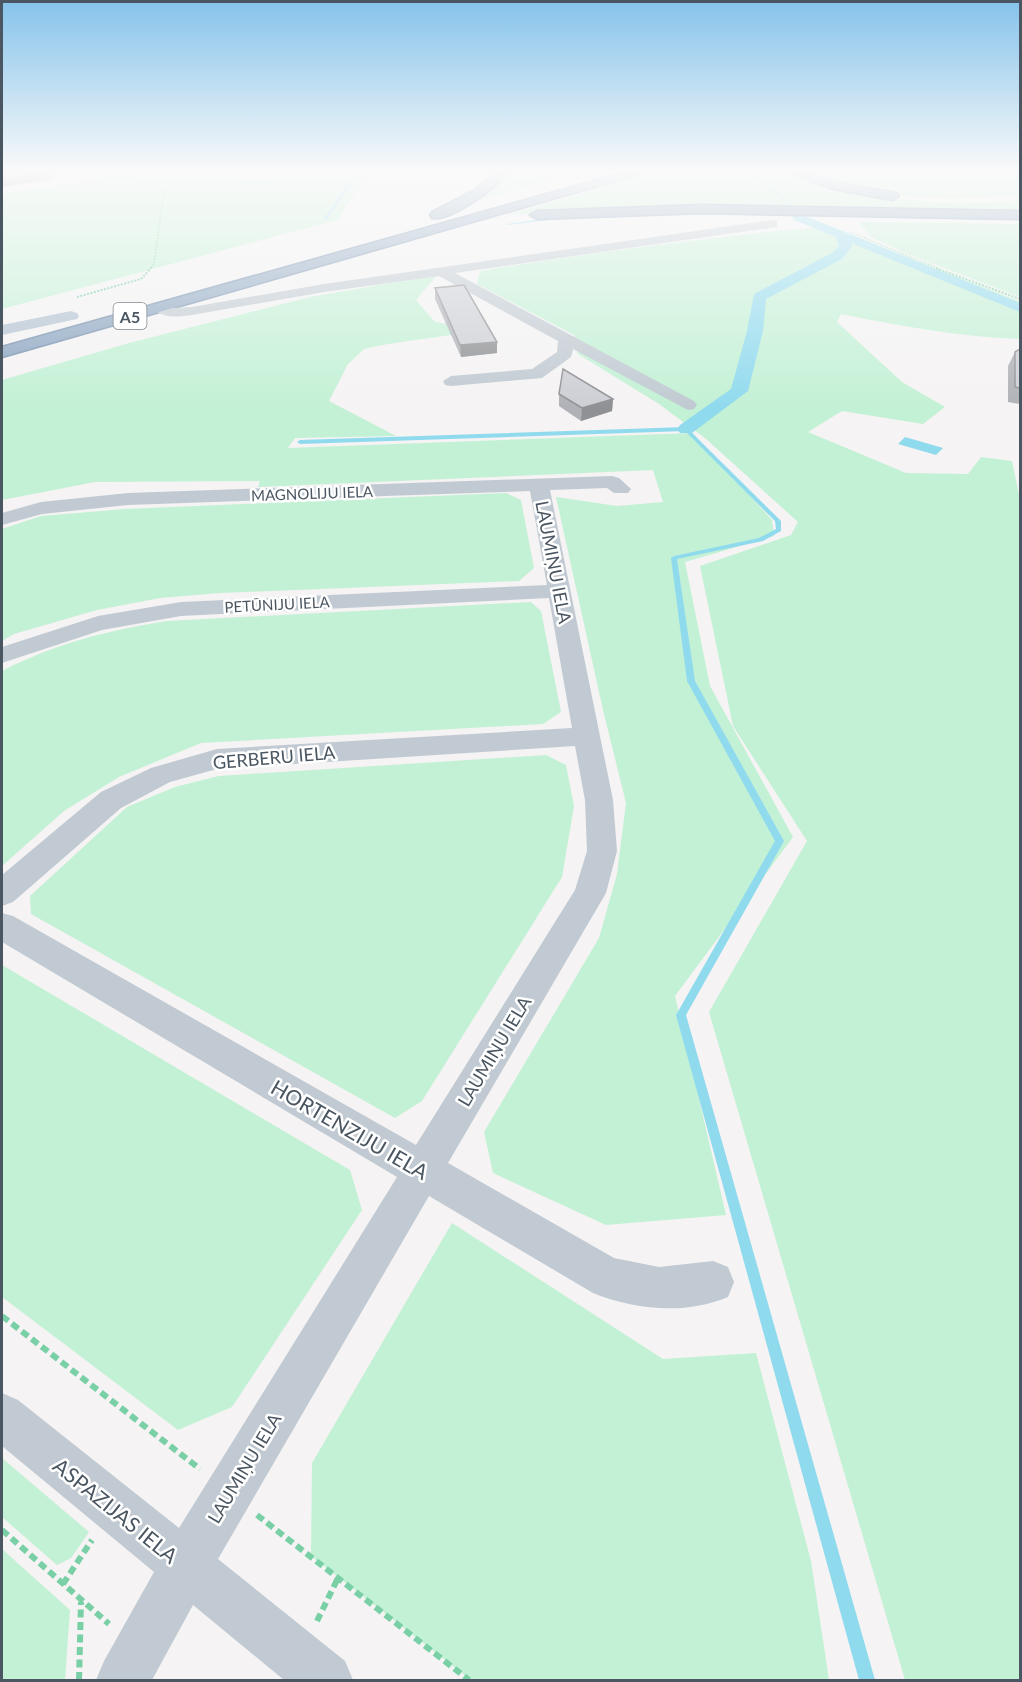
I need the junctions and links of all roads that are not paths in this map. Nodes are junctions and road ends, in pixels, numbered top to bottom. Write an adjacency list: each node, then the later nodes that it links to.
1 (329, 250): 6 (highway, A5)
2 (348, 250): 5 (highway, A5)
3 (577, 250): 4 (street)
4 (442, 272): 5 (street); 9 (street)
5 (160, 308): 10 (highway, A5)
6 (71, 316): 7 (main road); 8 (highway, A5)
7 (2, 330)
8 (2, 336)
9 (566, 339): 11 (street); 12 (street)
10 (2, 352)
11 (451, 381)
12 (688, 405)
13 (539, 484): 14 (street, MAGNOLIJU IELA); 15 (street, MAGNOLIJU IELA); 16 (street, LAUMIŅU IELA)
14 (621, 489)
15 (2, 519)
16 (559, 591): 17 (street, PETŪNIJU IELA); 18 (street, LAUMIŅU IELA)
17 (2, 656)
18 (587, 736): 19 (street, GERBERU IELA); 21 (street, LAUMIŅU IELA)
19 (2, 893)
20 (2, 926): 21 (street, HORTENZIJU IELA)
21 (422, 1171): 22 (street, HORTENZIJU IELA); 24 (street, LAUMIŅU IELA)
22 (712, 1282)
23 (2, 1416): 24 (street, ASPAZIJAS IELA)
24 (185, 1566): 25 (street, ASPAZIJAS IELA); 26 (street)
25 (131, 1665)
26 (326, 1680)

